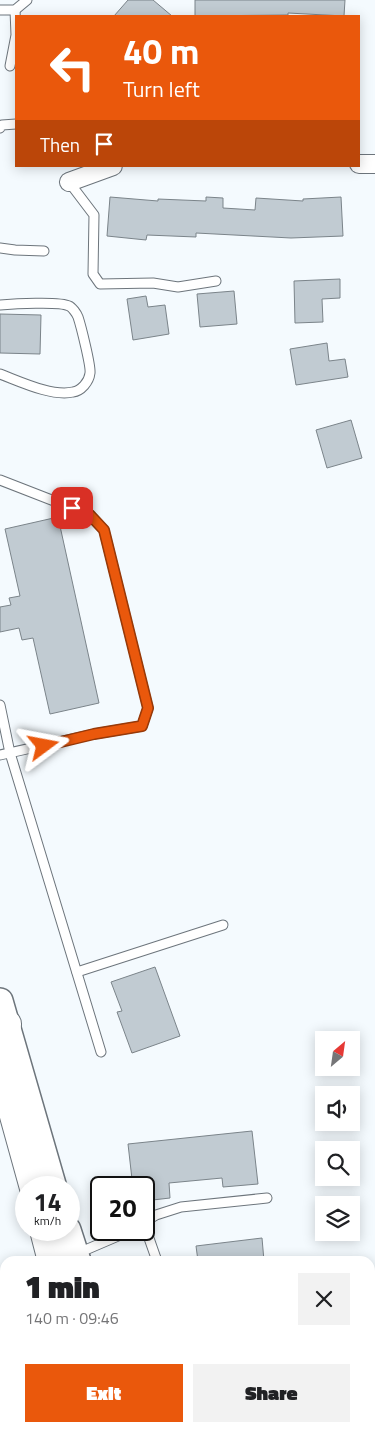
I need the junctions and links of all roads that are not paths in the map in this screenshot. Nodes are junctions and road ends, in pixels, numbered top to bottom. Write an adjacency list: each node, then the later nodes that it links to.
1 (27, 0): 3 (lane)
2 (0, 10): 3 (lane)
3 (15, 10): 4 (lane)
4 (15, 15)
5 (15, 40): 6 (lane)
6 (10, 66)
7 (15, 124): 8 (lane)
8 (0, 128)
9 (360, 164): 10 (street)
10 (375, 164)
11 (110, 167): 12 (street)
12 (69, 182): 15 (lane)
13 (0, 248): 14 (lane)
14 (44, 250)
15 (216, 281)
16 (0, 305): 17 (lane)
17 (0, 374)
18 (0, 480): 20 (lane)
19 (0, 705): 20 (lane)
20 (10, 753): 21 (lane); 23 (lane)
21 (0, 756)
22 (223, 925): 23 (lane)
23 (77, 972): 25 (lane)
24 (4, 1013): 26 (highway); 27 (main road)
25 (101, 1052)
26 (31, 1176)
27 (51, 1176)
28 (267, 1198): 29 (lane)
29 (155, 1215)
30 (53, 1241): 34 (highway)
31 (68, 1241): 35 (main road)
32 (108, 1241): 36 (lane)
33 (150, 1241): 37 (lane)
34 (66, 1256)
35 (69, 1256)
36 (76, 1256)
37 (155, 1256)

